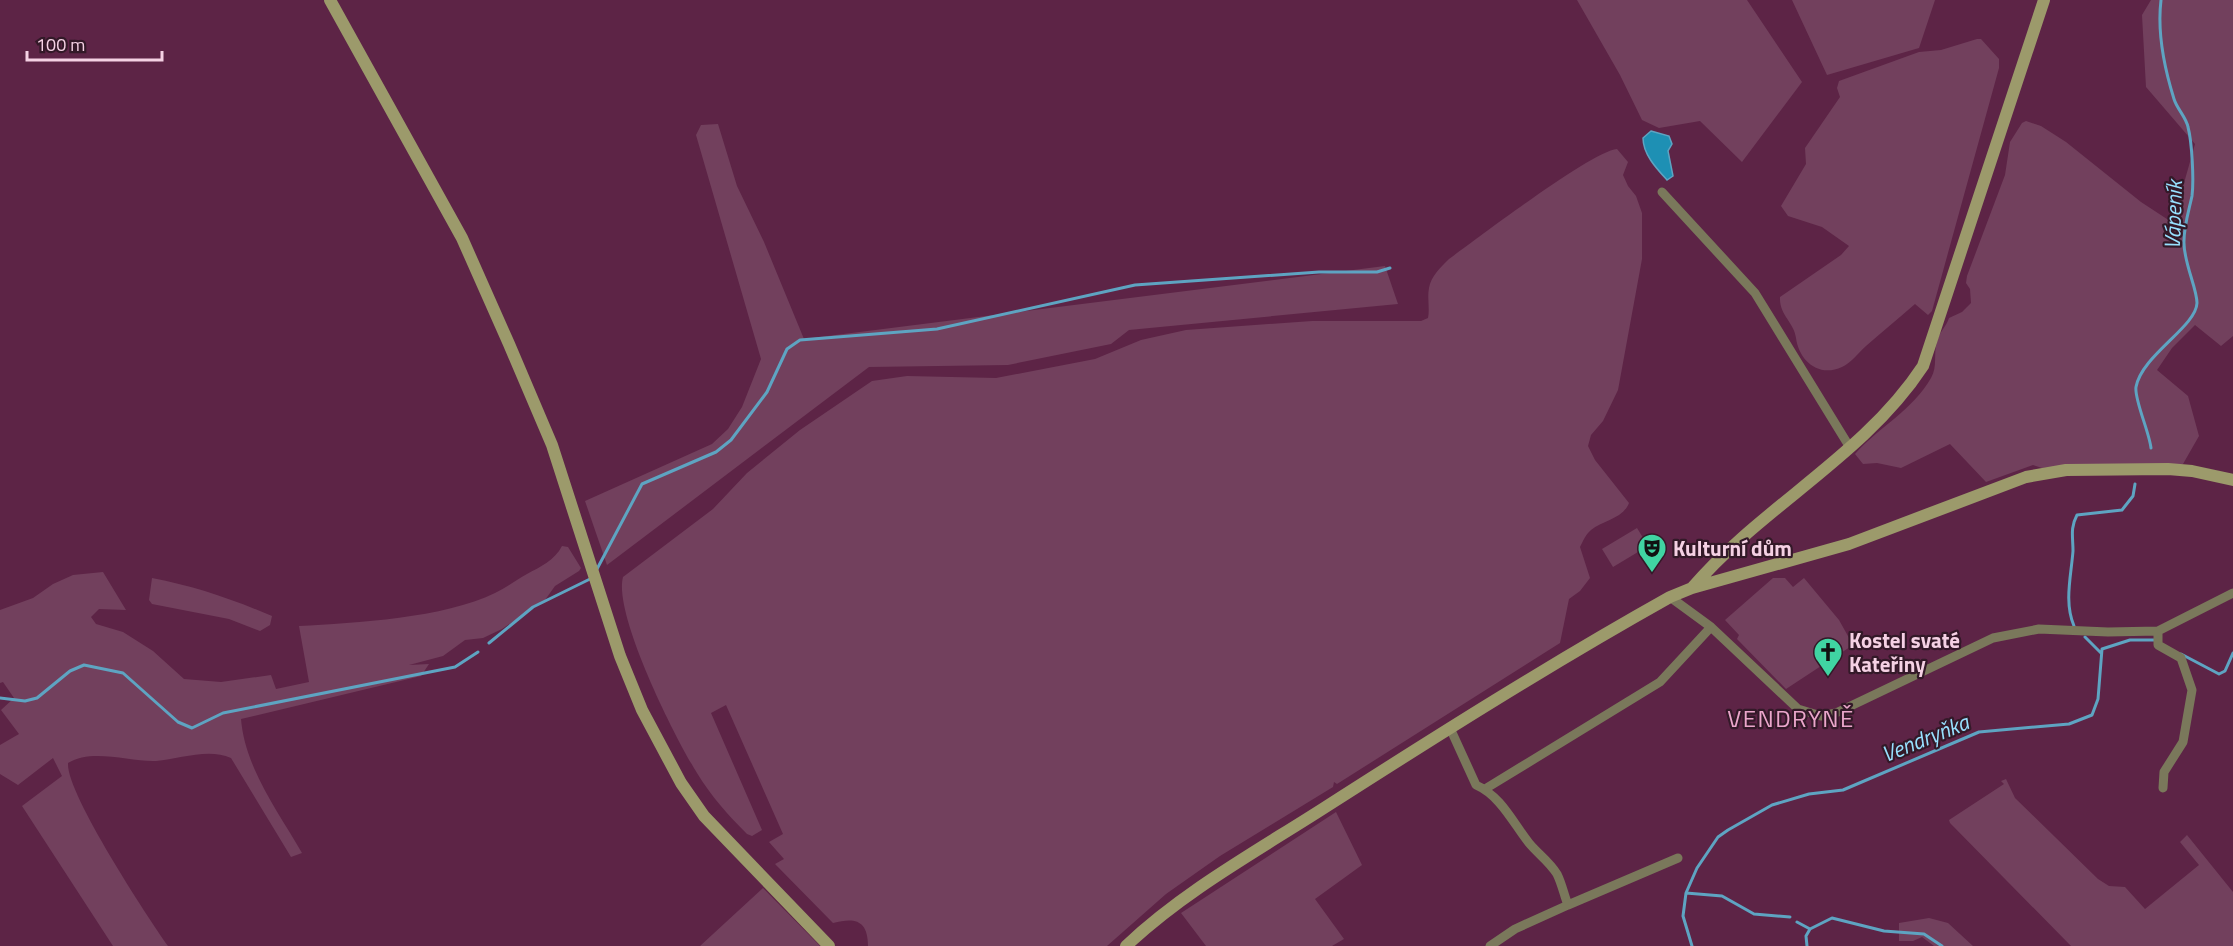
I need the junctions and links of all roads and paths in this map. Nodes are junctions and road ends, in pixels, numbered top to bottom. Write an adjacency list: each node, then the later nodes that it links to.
1 (330, 0): 16 (street)
2 (2044, 0): 4 (street)
3 (1662, 192): 4 (street)
4 (1849, 446): 6 (street)
5 (2233, 480): 6 (street)
6 (1692, 588): 8 (street)
7 (2233, 593): 10 (street)
8 (1670, 597): 9 (street); 11 (street)
9 (1711, 627): 10 (street); 13 (street)
10 (2158, 631): 12 (street)
11 (1450, 728): 13 (street); 17 (street)
12 (2163, 788)
13 (1485, 789): 15 (street)
14 (1678, 858): 15 (street)
15 (1568, 905): 18 (street)
16 (829, 946)
17 (1126, 946)
18 (1490, 946)

